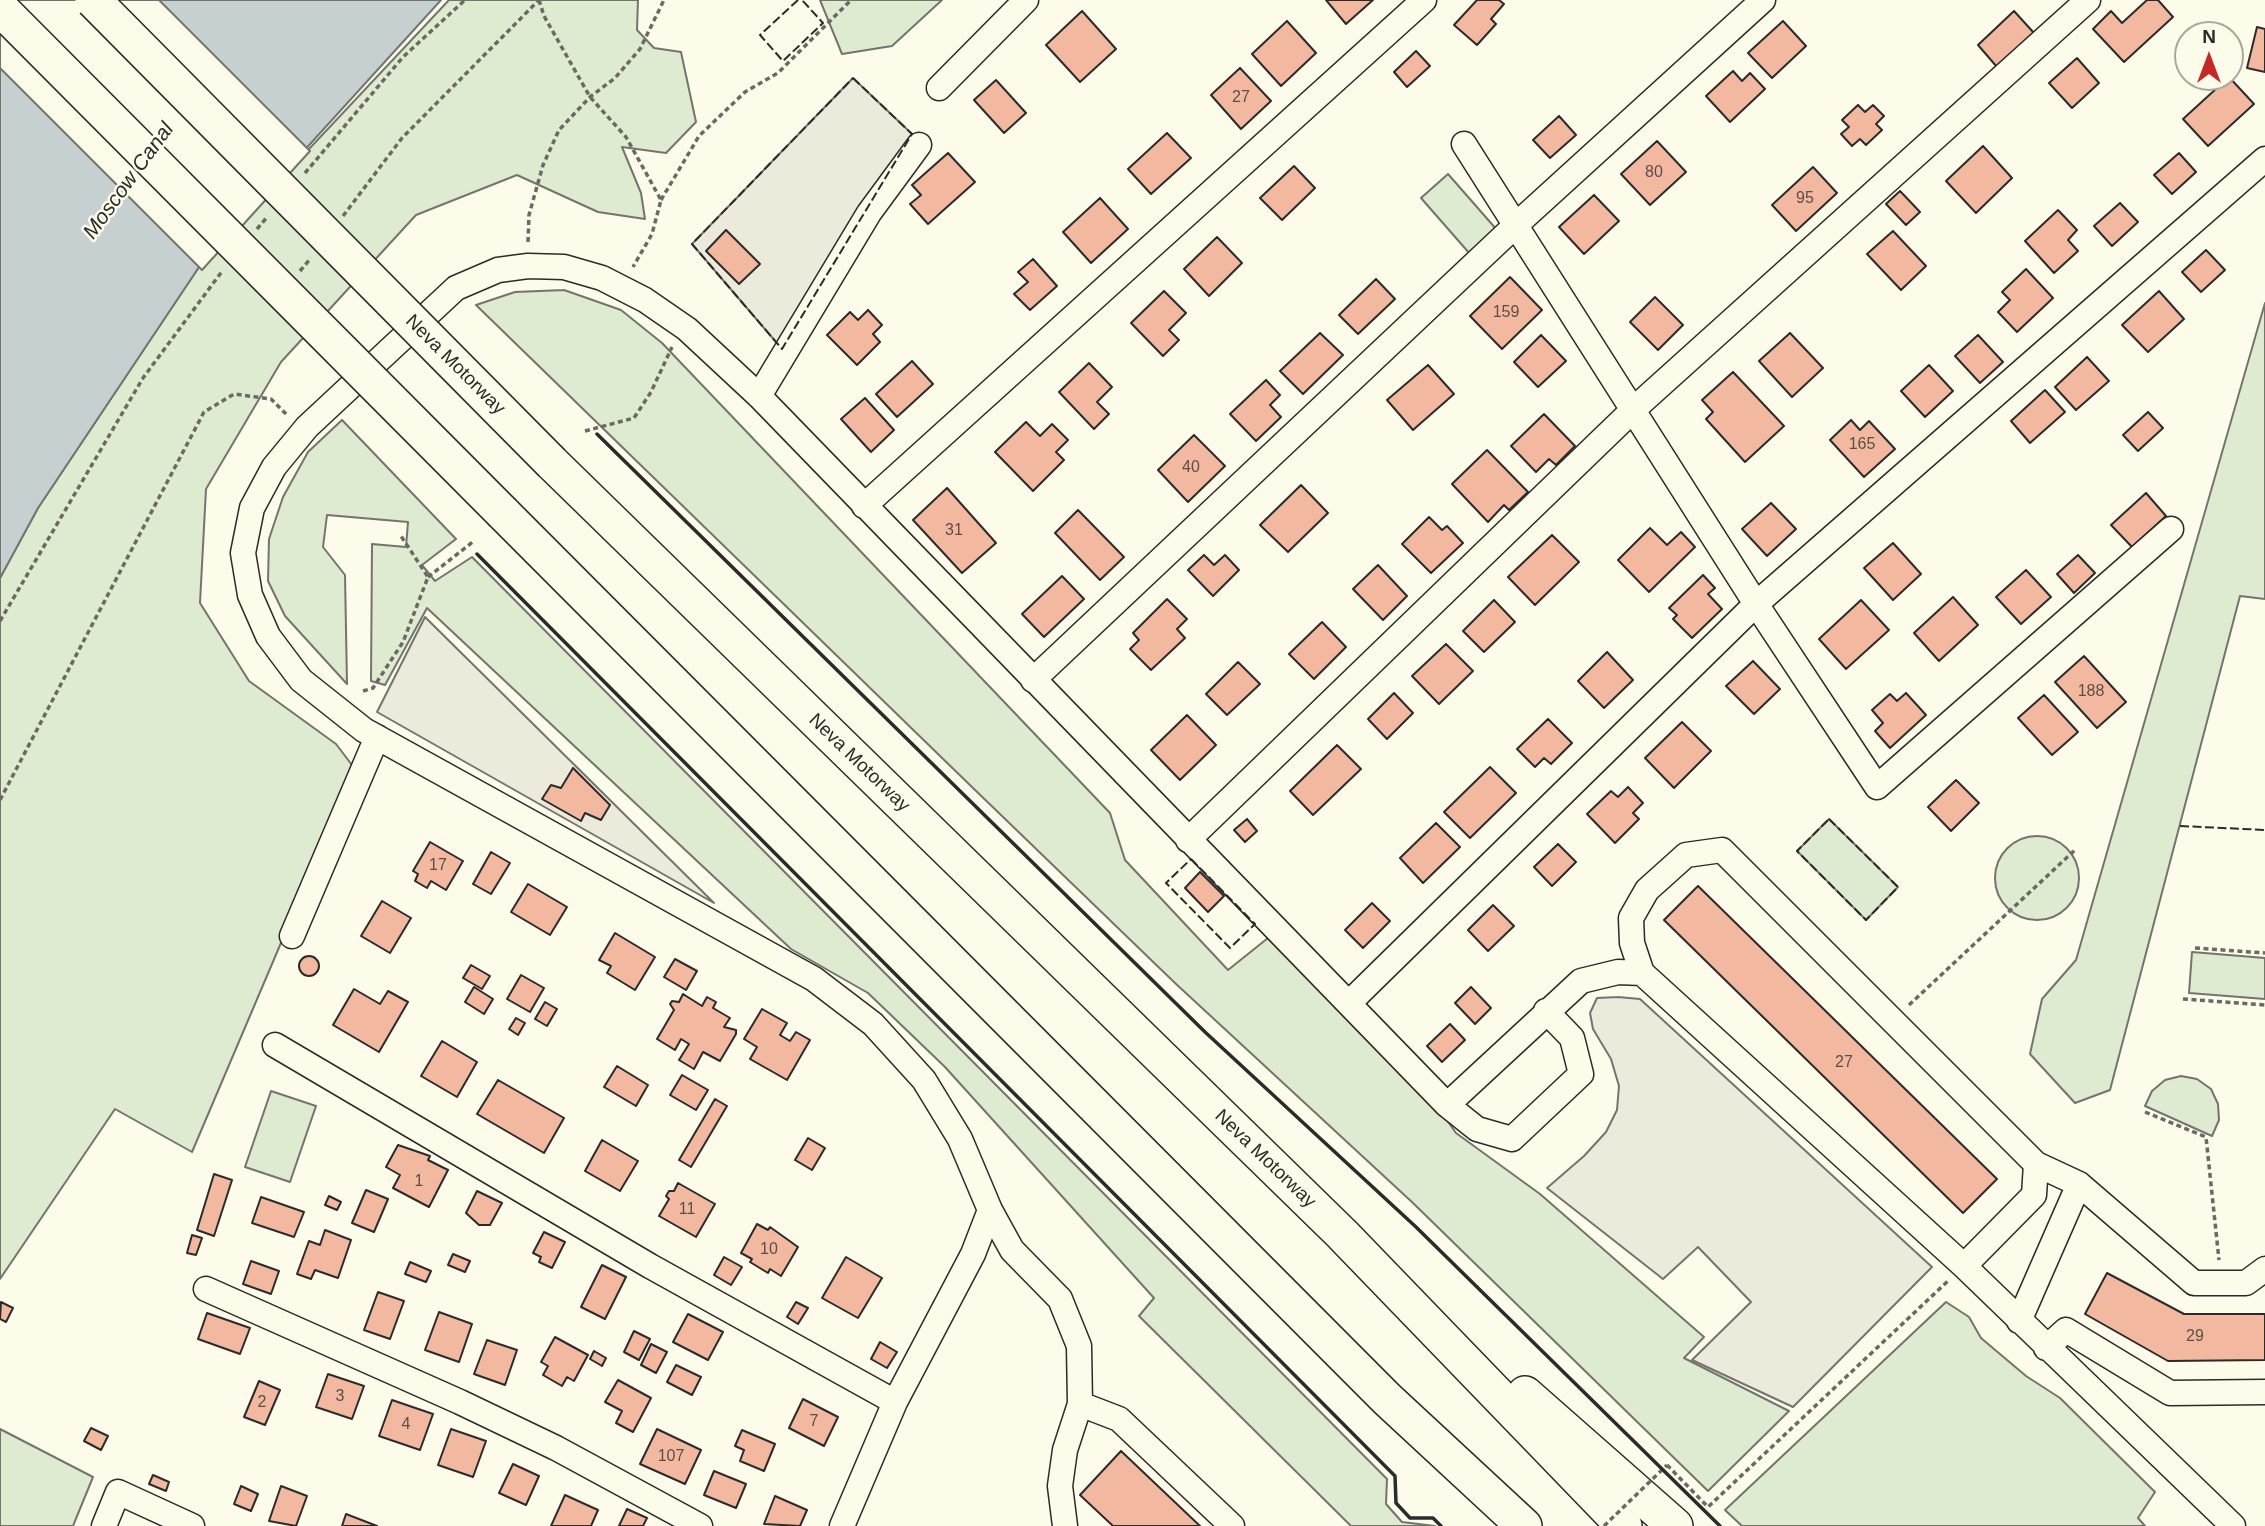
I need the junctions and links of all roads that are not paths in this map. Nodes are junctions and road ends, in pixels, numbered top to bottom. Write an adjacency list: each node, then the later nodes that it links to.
1 (93, 0): 29 (highway, Neva Motorway, bridge)
2 (1026, 0): 7 (street)
3 (1424, 0): 14 (street)
4 (1763, 0): 11 (street)
5 (2088, 0): 13 (street)
6 (0, 8): 36 (highway, bridge)
7 (939, 88)
8 (1464, 144): 11 (street)
9 (919, 145): 12 (street)
10 (2265, 159): 16 (street)
11 (1517, 224): 13 (street); 17 (street)
12 (759, 396): 14 (street); 18 (street)
13 (1635, 408): 16 (street); 19 (street)
14 (864, 506): 17 (street)
15 (2171, 529): 16 (street)
16 (1756, 604): 22 (street)
17 (1034, 680): 19 (street)
18 (377, 737): 20 (street); 28 (street)
19 (1188, 840): 22 (street)
20 (292, 936)
21 (1642, 973): 23 (street); 26 (street); 30 (street)
22 (1350, 1002): 25 (street)
23 (1546, 1010): 25 (street); 25 (street)
24 (275, 1045): 37 (street)
25 (1447, 1105)
26 (2036, 1164): 27 (street); 30 (street)
27 (2080, 1184): 31 (street); 33 (street)
28 (990, 1210): 37 (street); 38 (street)
29 (1342, 1234): 47 (highway, Neva Motorway); 48 (highway)
30 (1964, 1266): 33 (street)
31 (2265, 1269)
32 (206, 1289): 42 (street)
33 (2020, 1321): 34 (street)
34 (2046, 1348): 35 (street); 49 (street)
35 (2265, 1392)
36 (1387, 1399): 45 (street); 46 (highway)
37 (895, 1402): 43 (street)
38 (1080, 1404): 39 (street); 44 (street)
39 (1068, 1521)
40 (104, 1526): 41 (street)
41 (192, 1526)
42 (700, 1526)
43 (842, 1526)
44 (1232, 1526)
45 (1500, 1526)
46 (1524, 1526)
47 (1625, 1526)
48 (1675, 1526)
49 (2233, 1526)

